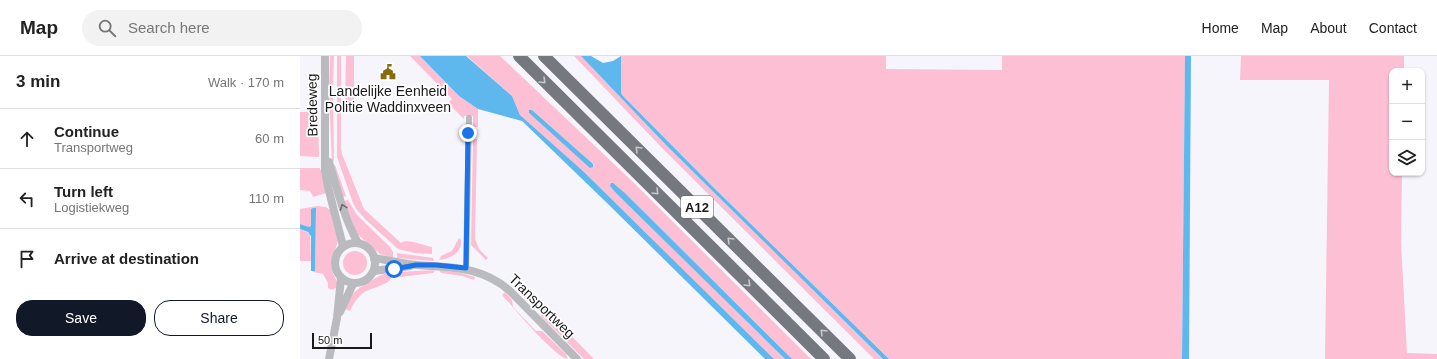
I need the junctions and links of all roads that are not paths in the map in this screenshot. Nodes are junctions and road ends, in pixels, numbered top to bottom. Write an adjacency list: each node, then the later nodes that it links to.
1 (325, 56): 5 (street, Bredeweg)
2 (518, 56): 17 (highway, A12, one-way to 17)
3 (544, 56): 18 (highway, A12, one-way to 3)
4 (469, 118): 10 (street)
5 (326, 153): 6 (street, Bredeweg, one-way to 5); 7 (street, Bredeweg)
6 (358, 243): 7 (street); 8 (street)
7 (343, 246): 12 (street)
8 (374, 258): 9 (street, Transportweg); 11 (street)
9 (416, 265): 10 (street, Transportweg); 11 (street, Transportweg)
10 (466, 268): 16 (street, Transportweg)
11 (374, 271): 13 (street)
12 (341, 278): 13 (street); 14 (street)
13 (352, 284): 14 (street)
14 (337, 318): 15 (street)
15 (329, 359)
16 (577, 359)
17 (824, 359)
18 (850, 359)

